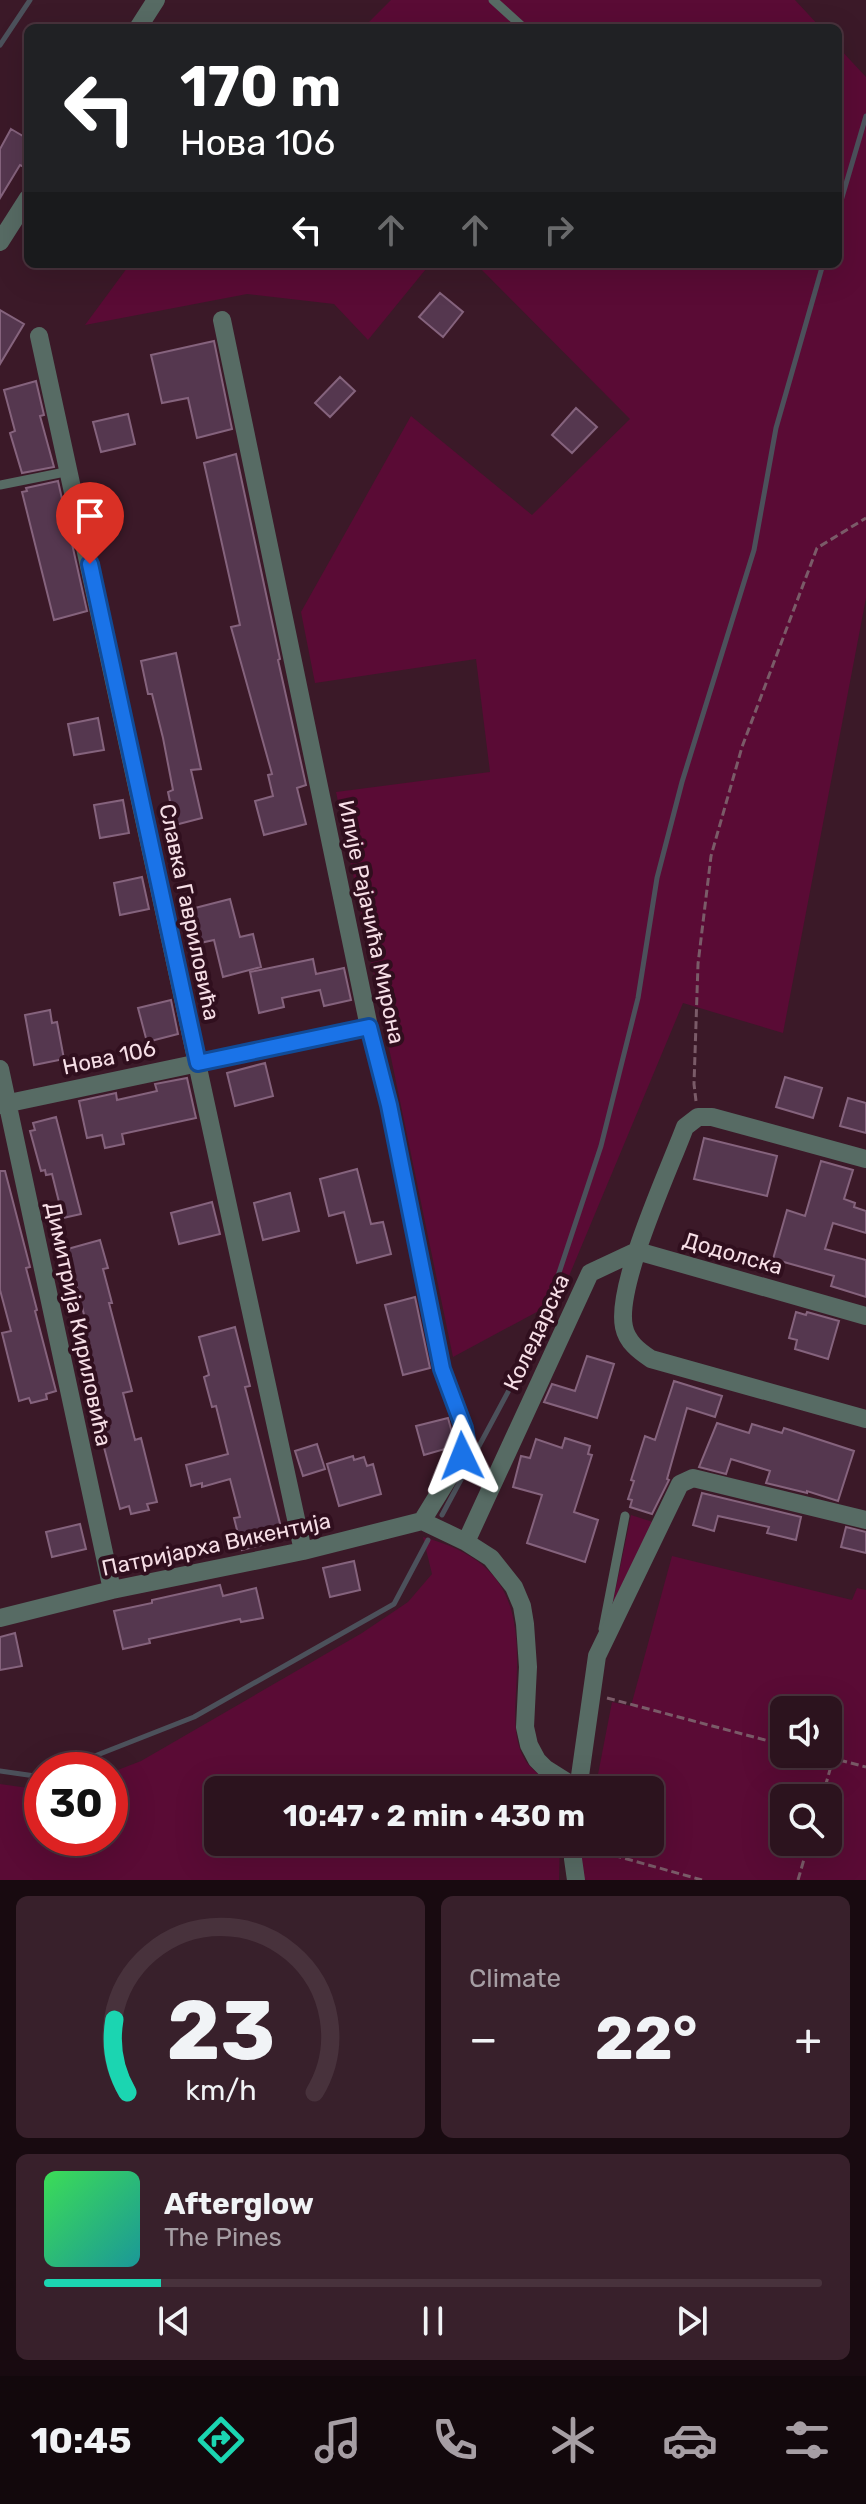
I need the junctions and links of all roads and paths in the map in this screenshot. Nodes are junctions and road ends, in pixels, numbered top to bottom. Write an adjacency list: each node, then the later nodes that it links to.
1 (156, 0): 3 (street)
2 (493, 0): 4 (lane)
3 (141, 24)
4 (520, 24)
5 (24, 204): 6 (street)
6 (0, 242)
7 (222, 320): 12 (street, Илије Рајачића Мирона)
8 (39, 336): 9 (street, Славка Гавриловића)
9 (70, 471): 10 (lane); 13 (street, Славка Гавриловића)
10 (0, 485)
11 (866, 518): 16 (path)
12 (369, 1027): 13 (street, Нова 106); 25 (street, Илије Рајачића Мирона)
13 (198, 1063): 15 (street, Нова 106); 27 (street, Славка Гавриловића)
14 (0, 1069): 15 (street, Димитрија Кириловића)
15 (4, 1104): 28 (street, Димитрија Кириловића)
16 (698, 1117): 17 (street); 18 (street)
17 (866, 1159)
18 (637, 1251): 19 (street); 20 (street); 21 (street, Додолска)
19 (590, 1273): 20 (street); 26 (street, Коледарска)
20 (628, 1287): 22 (street)
21 (866, 1316)
22 (866, 1419)
23 (625, 1516): 30 (lane)
24 (866, 1520): 30 (street)
25 (422, 1521): 26 (street); 27 (street, Патријарха Викентија)
26 (466, 1542): 35 (street)
27 (303, 1551): 28 (street, Патријарха Викентија)
28 (112, 1590): 29 (street, Патријарха Викентија)
29 (0, 1618)
30 (597, 1656): 31 (street)
31 (592, 1694): 32 (path); 36 (street)
32 (770, 1741)
33 (842, 1761): 34 (path)
34 (866, 1767)
35 (557, 1776)
36 (580, 1776)
37 (573, 1856): 40 (street)
38 (616, 1856): 41 (path)
39 (805, 1856): 42 (path)
40 (576, 1880)
41 (702, 1880)
42 (798, 1880)

